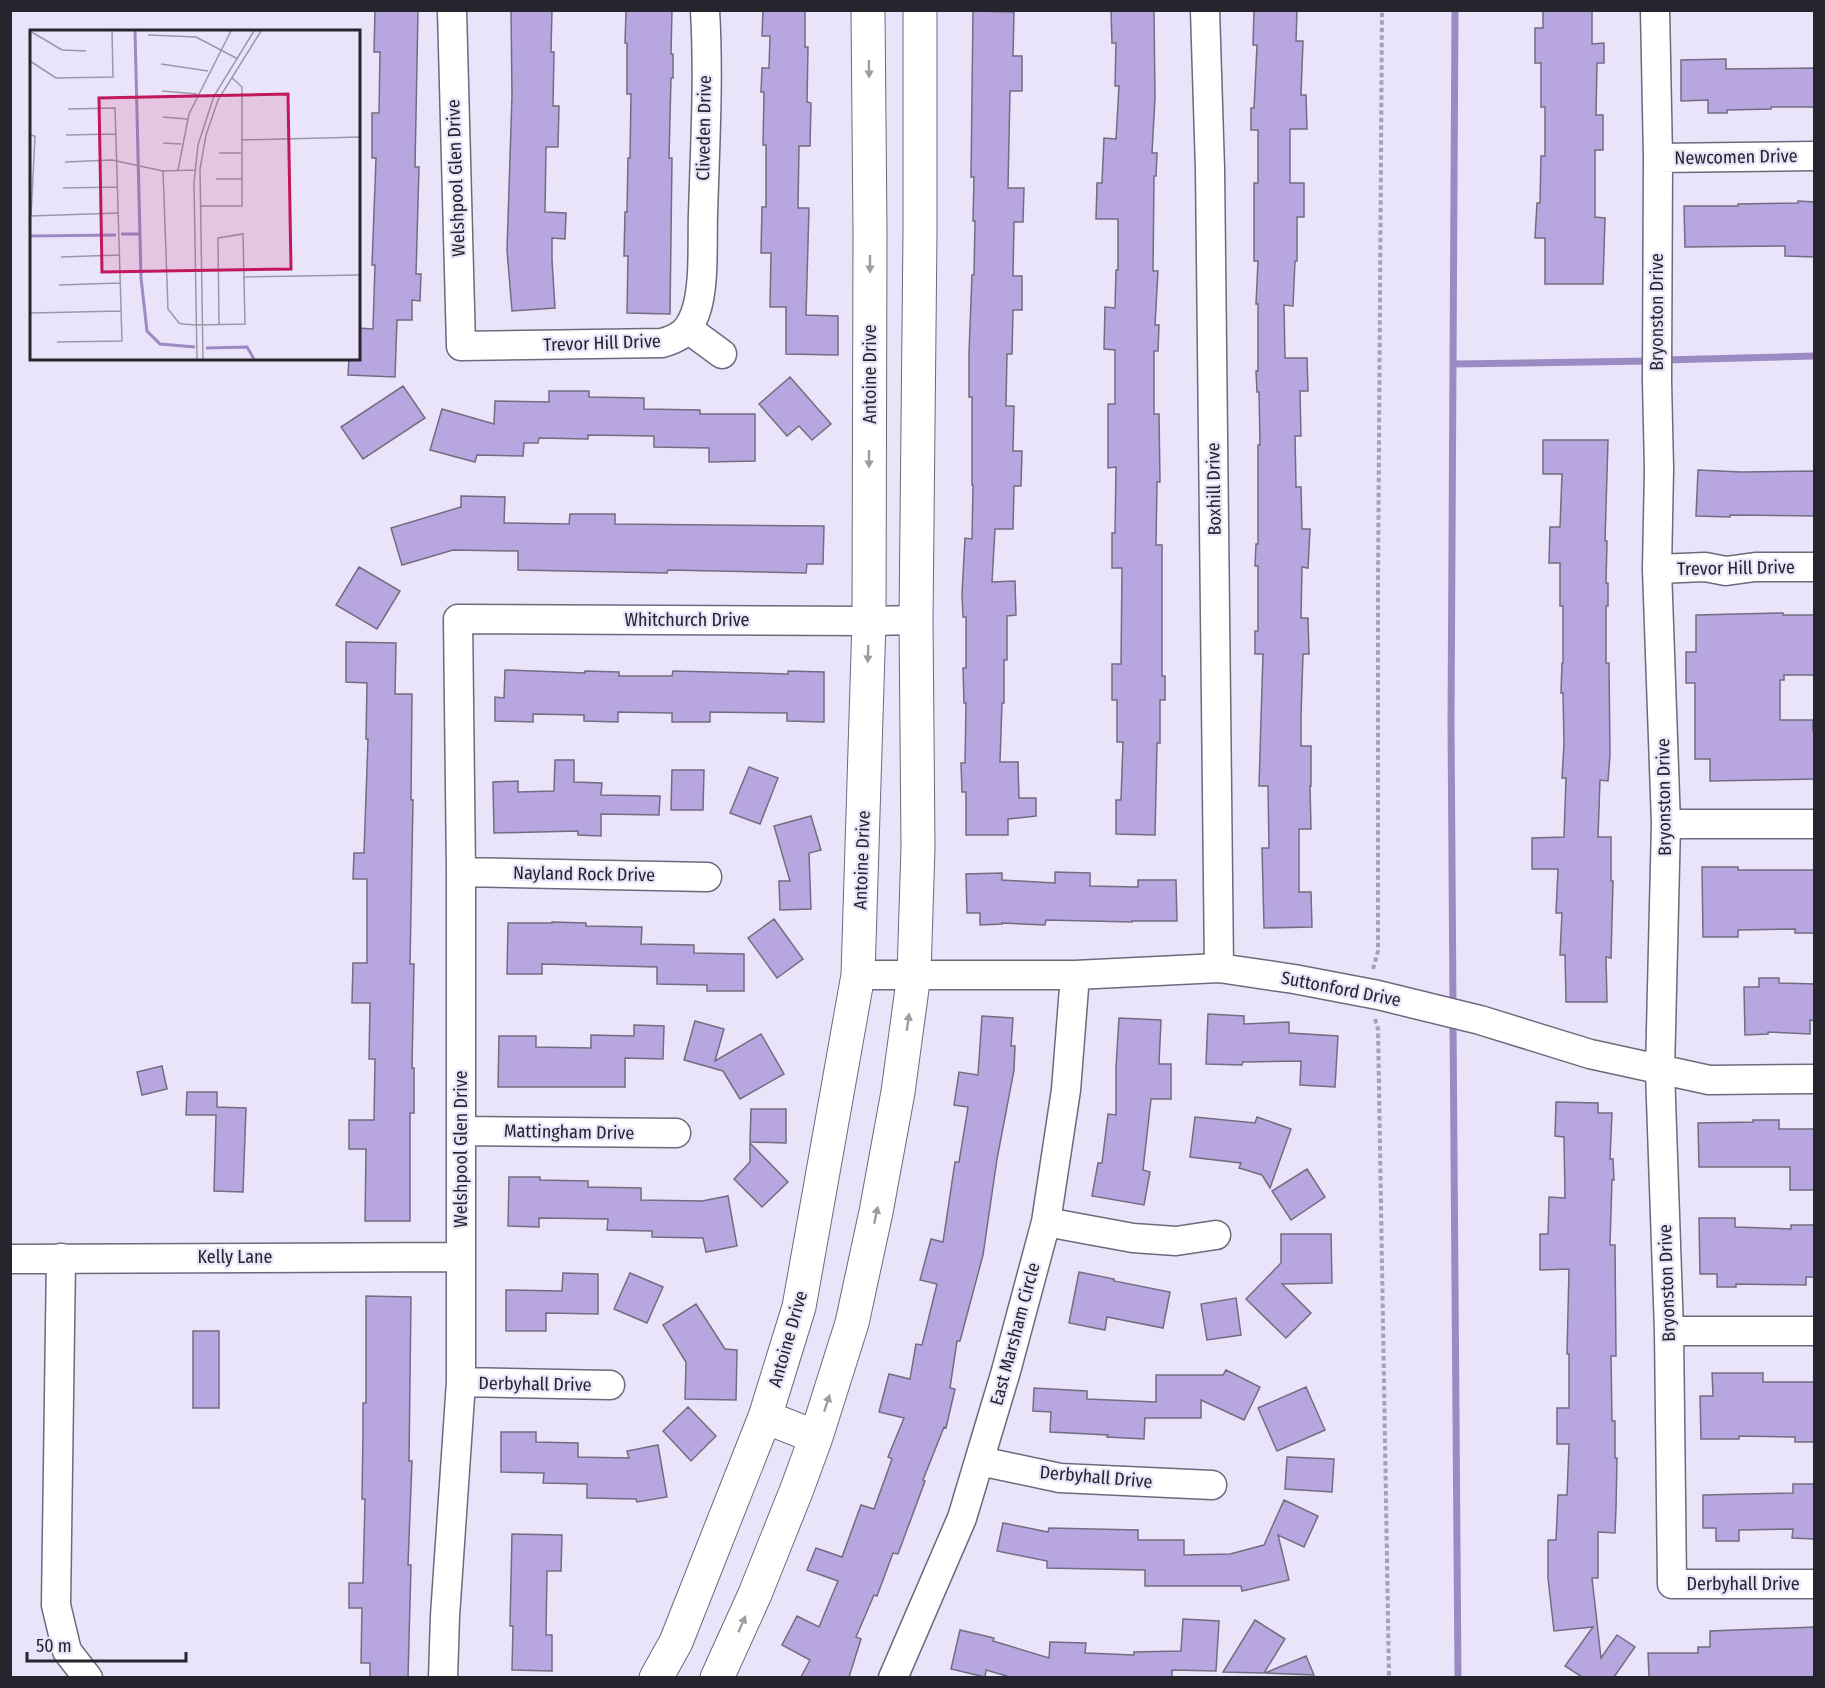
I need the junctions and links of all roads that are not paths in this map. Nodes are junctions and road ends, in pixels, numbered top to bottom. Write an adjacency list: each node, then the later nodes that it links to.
1 (452, 10): 12 (street, Welshpool Glen Drive)
2 (705, 10): 11 (street, Cliveden Drive)
3 (868, 10): 9 (main road, Antoine Drive, one-way to 9)
4 (920, 10): 10 (main road)
5 (1205, 10): 23 (street, Boxhill Drive)
6 (1655, 10): 8 (street, Bryonston Drive)
7 (1815, 156): 8 (street, Newcomen Drive)
8 (1658, 158): 15 (street, Bryonston Drive)
9 (870, 232): 10 (main road); 18 (main road, Antoine Drive, one-way to 18)
10 (920, 232): 17 (main road)
11 (688, 329): 12 (street, Trevor Hill Drive); 13 (street)
12 (461, 346)
13 (722, 354)
14 (1815, 567): 15 (street, Trevor Hill Drive)
15 (1657, 569): 19 (street, Bryonston Drive)
16 (458, 619): 18 (street, Whitchurch Drive); 21 (street, Welshpool Glen Drive)
17 (916, 620): 18 (street, Whitchurch Drive); 24 (main road)
18 (869, 621): 25 (main road, Antoine Drive, one-way to 25)
19 (1666, 824): 20 (street); 27 (street, Bryonston Drive)
20 (1815, 824)
21 (461, 872): 22 (street, Nayland Rock Drive); 29 (street, Welshpool Glen Drive)
22 (706, 877)
23 (1219, 968): 26 (street, Suttonford Drive); 27 (street, Suttonford Drive)
24 (914, 974): 25 (street, Suttonford Drive); 26 (street, Suttonford Drive); 41 (main road, one-way to 24)
25 (858, 975): 40 (main road, Antoine Drive)
26 (1076, 975): 31 (street, East Marsham Circle)
27 (1660, 1071): 28 (street, Suttonford Drive); 36 (street, Bryonston Drive)
28 (1815, 1079)
29 (461, 1131): 30 (street, Mattingham Drive); 33 (street, Welshpool Glen Drive)
30 (676, 1133)
31 (1046, 1221): 32 (street); 42 (street, East Marsham Circle)
32 (1216, 1235)
33 (460, 1257): 34 (street, Kelly Lane); 38 (street, Welshpool Glen Drive)
34 (60, 1258): 35 (street, Kelly Lane); 46 (street)
35 (10, 1259)
36 (1668, 1331): 37 (street); 44 (street, Bryonston Drive)
37 (1815, 1331)
38 (461, 1382): 39 (street, Derbyhall Drive); 47 (street, Welshpool Glen Drive)
39 (609, 1386)
40 (765, 1417): 41 (main road); 48 (main road, Antoine Drive)
41 (816, 1437): 49 (main road, one-way to 41)
42 (980, 1461): 43 (street, Derbyhall Drive); 50 (street, East Marsham Circle)
43 (1212, 1485)
44 (1672, 1584): 45 (street, Derbyhall Drive)
45 (1815, 1584)
46 (88, 1677)
47 (443, 1677)
48 (656, 1677)
49 (717, 1677)
50 (893, 1677)

